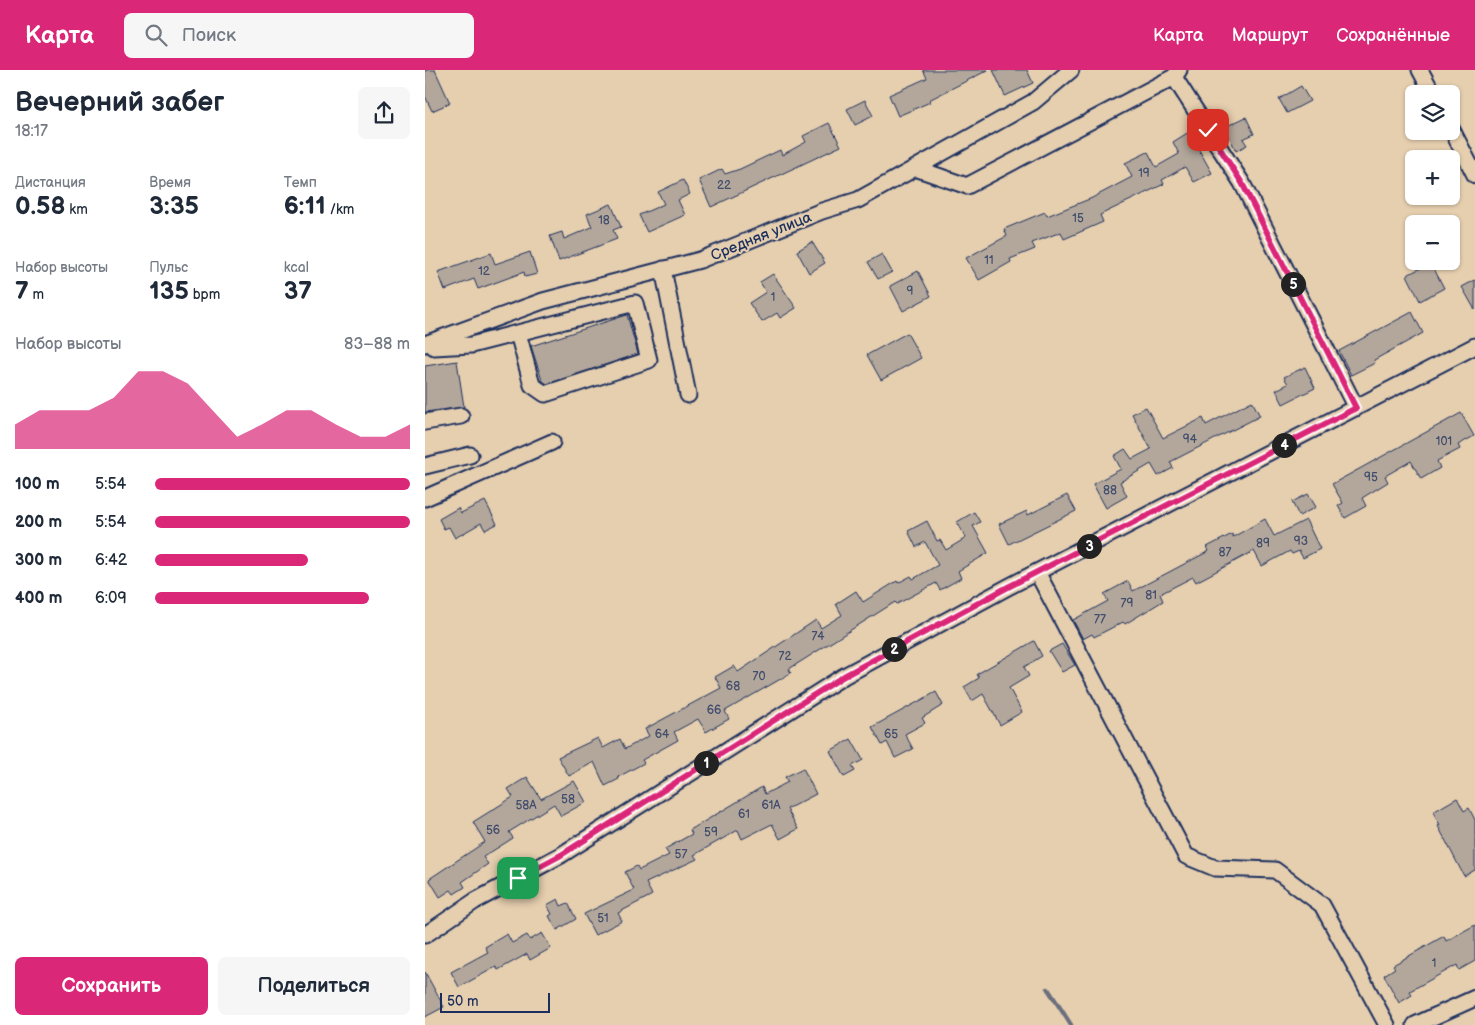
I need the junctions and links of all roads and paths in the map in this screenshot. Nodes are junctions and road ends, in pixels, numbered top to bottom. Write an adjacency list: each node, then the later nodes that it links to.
1 (1071, 70): 6 (street, Средняя улица)
2 (1420, 70): 4 (street)
3 (1177, 74): 6 (street); 13 (street)
4 (1428, 85)
5 (1457, 140): 7 (street)
6 (915, 168): 8 (street, Средняя улица)
7 (1475, 175)
8 (663, 269): 10 (street, Средняя улица); 12 (street)
9 (518, 334): 9 (street); 10 (street)
10 (425, 346)
11 (1475, 346): 13 (street)
12 (688, 396)
13 (1356, 408): 20 (street)
14 (461, 416): 15 (street)
15 (425, 422)
16 (552, 442): 19 (street)
17 (470, 455): 18 (street)
18 (425, 466)
19 (425, 498)
20 (1037, 572): 21 (street); 23 (street)
21 (425, 935)
22 (1475, 998): 24 (street)
23 (1387, 1025)
24 (1415, 1025)

